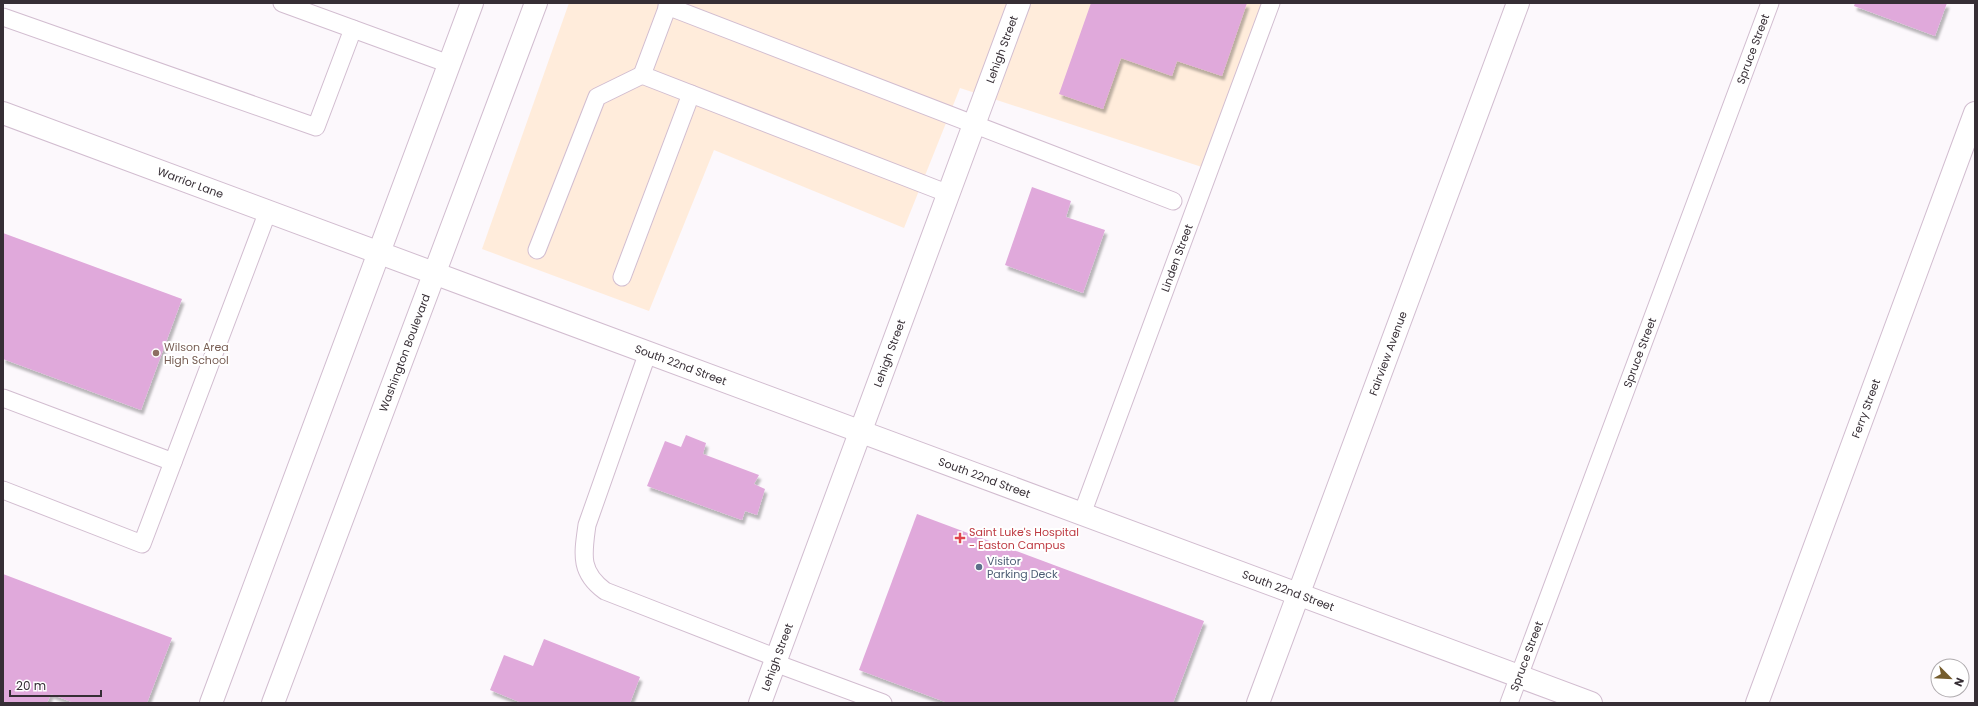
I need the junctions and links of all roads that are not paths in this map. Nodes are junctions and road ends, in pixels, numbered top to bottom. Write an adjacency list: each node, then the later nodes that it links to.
1 (282, 3): 10 (lane)
2 (472, 3): 11 (street)
3 (536, 3): 22 (street, Washington Boulevard)
4 (1019, 3): 16 (street, Lehigh Street)
5 (1271, 3): 29 (lane, Linden Street)
6 (1518, 3): 30 (street, Fairview Avenue)
7 (1770, 3): 32 (lane, Spruce Street)
8 (668, 4): 12 (lane); 16 (lane)
9 (3, 17): 10 (lane)
10 (353, 29): 11 (lane)
11 (449, 64): 21 (street)
12 (642, 75): 13 (lane); 20 (lane)
13 (691, 94): 17 (lane); 23 (lane)
14 (3, 113): 19 (street, Warrior Lane)
15 (1975, 113): 40 (street, Ferry Street)
16 (974, 125): 17 (street, Lehigh Street); 18 (lane)
17 (949, 194): 26 (street, Lehigh Street)
18 (1173, 201)
19 (268, 211): 21 (street, Warrior Lane); 27 (lane)
20 (537, 250)
21 (379, 253): 22 (street, South 22nd Street); 33 (street)
22 (435, 273): 24 (street, South 22nd Street); 34 (street, Washington Boulevard)
23 (622, 277)
24 (648, 352): 26 (street, South 22nd Street); 31 (lane)
25 (3, 398): 27 (lane)
26 (861, 432): 29 (street, South 22nd Street); 31 (street, Lehigh Street)
27 (173, 462): 28 (lane)
28 (3, 490)
29 (1082, 514): 30 (street, South 22nd Street)
30 (1299, 594): 32 (street, South 22nd Street); 37 (street, Fairview Avenue)
31 (776, 661): 35 (street, Lehigh Street); 36 (lane)
32 (1519, 676): 38 (lane, Spruce Street); 39 (street, South 22nd Street)
33 (211, 703)
34 (273, 703)
35 (760, 703)
36 (883, 703)
37 (1258, 703)
38 (1509, 703)
39 (1591, 703)
40 (1757, 703)

